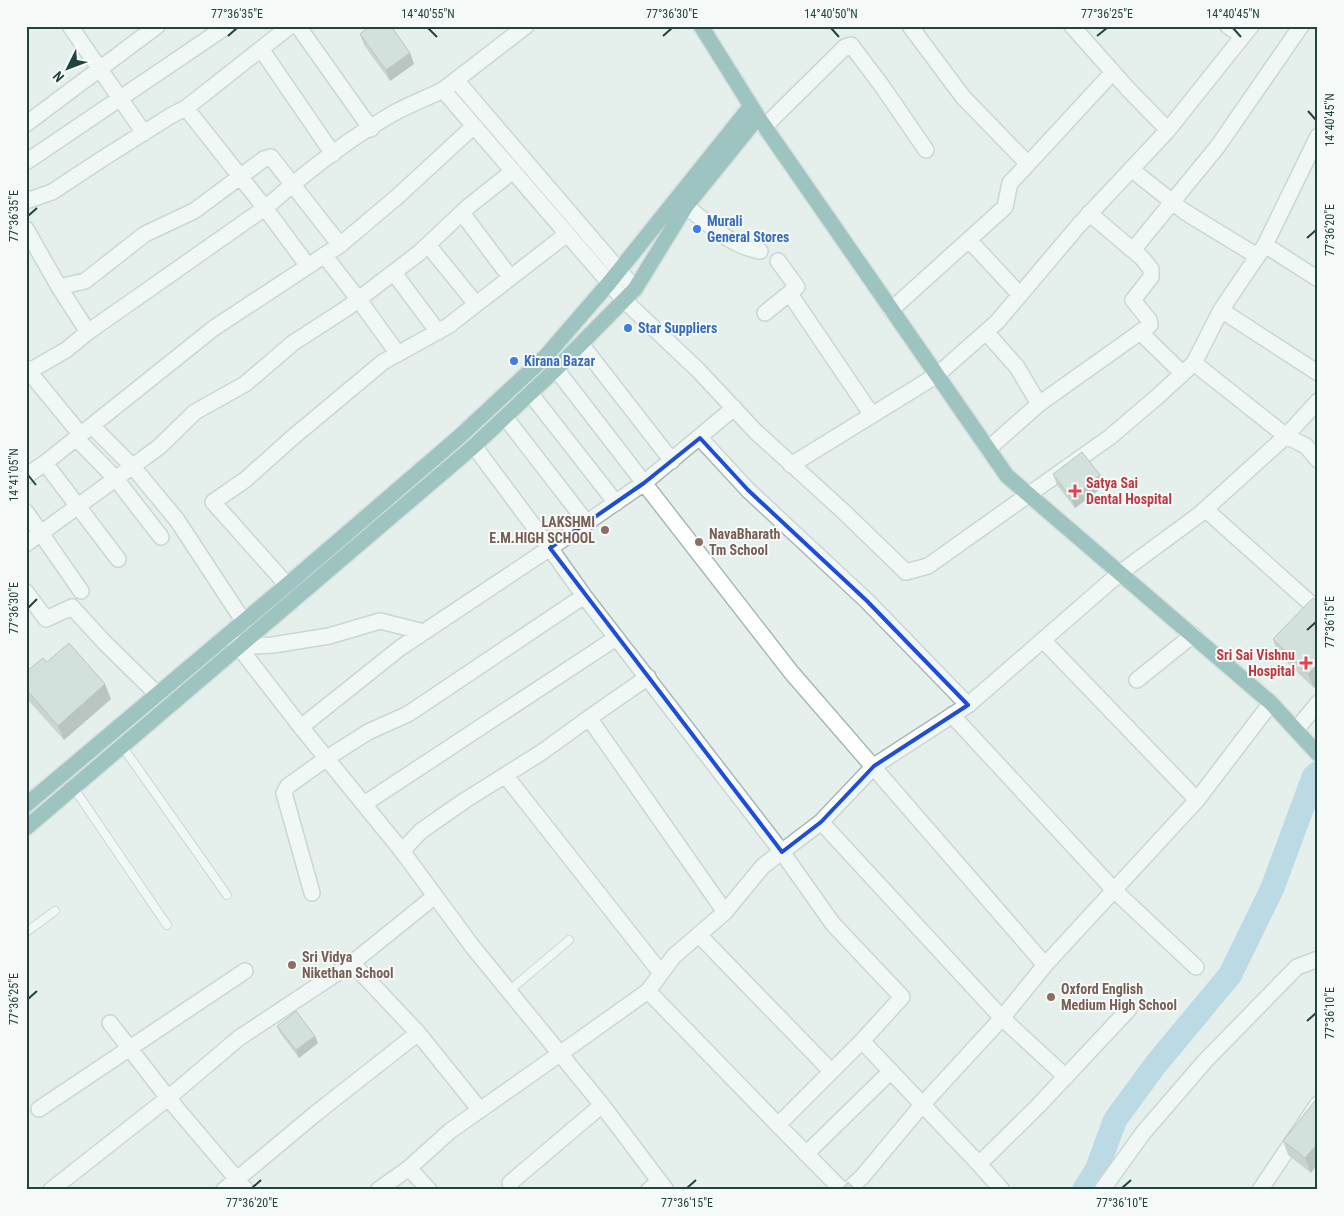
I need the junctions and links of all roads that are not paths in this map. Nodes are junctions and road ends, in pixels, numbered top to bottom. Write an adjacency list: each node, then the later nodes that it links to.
1 (157, 26): 14 (street)
2 (227, 26): 18 (street)
3 (290, 26): 13 (street)
4 (298, 26): 23 (street)
5 (526, 26): 16 (street)
6 (910, 26): 30 (street)
7 (1072, 26): 15 (street)
8 (1228, 26): 12 (street)
9 (1301, 26): 36 (street)
10 (76, 28): 14 (street)
11 (706, 28): 20 (highway)
12 (1247, 31): 24 (street)
13 (261, 49): 19 (street); 28 (street)
14 (100, 70): 18 (street); 21 (street)
15 (1113, 72): 24 (street); 30 (street)
16 (456, 80): 17 (street); 52 (street)
17 (443, 90): 22 (street); 23 (street)
18 (121, 99): 25 (street); 29 (street)
19 (186, 108): 25 (street); 33 (street)
20 (758, 117): 27 (street); 37 (highway); 52 (highway); 63 (highway)
21 (26, 124)
22 (474, 126): 32 (street); 44 (street)
23 (371, 128): 28 (street)
24 (1168, 130): 31 (street)
25 (144, 133): 35 (street)
26 (1318, 136): 47 (street)
27 (926, 150)
28 (333, 154): 34 (street)
29 (26, 162)
30 (1028, 164): 43 (street)
31 (1131, 169): 36 (street); 40 (street)
32 (513, 171): 39 (street); 42 (street)
33 (240, 176): 34 (street); 38 (street); 57 (street)
34 (293, 184): 38 (street); 44 (street)
35 (26, 201)
36 (1173, 202): 46 (street); 47 (street)
37 (686, 206): 48 (street); 59 (highway)
38 (265, 208): 51 (street); 66 (street)
39 (462, 213): 45 (street); 54 (street)
40 (1089, 213): 46 (street); 60 (street)
41 (26, 230): 57 (street)
42 (567, 234): 54 (street); 56 (street)
43 (969, 240): 60 (street); 63 (street)
44 (340, 245): 49 (street)
45 (428, 245): 53 (street); 62 (street)
46 (1133, 250): 69 (street)
47 (1261, 250): 55 (street); 64 (street)
48 (760, 251)
49 (324, 255): 51 (street); 61 (street)
50 (778, 261): 58 (street)
51 (308, 266): 84 (street)
52 (619, 271): 56 (highway); 59 (street)
53 (394, 273): 61 (street); 67 (street)
54 (510, 277): 62 (street)
55 (1318, 279)
56 (609, 283): 59 (street); 109 (highway)
57 (58, 287): 66 (street)
58 (790, 294): 65 (street); 82 (street)
59 (630, 295): 70 (highway); 81 (street)
60 (1020, 295): 68 (street)
61 (359, 300): 71 (street); 93 (street)
62 (476, 304): 67 (street)
63 (891, 310): 77 (highway)
64 (1221, 310): 72 (street); 76 (street)
65 (765, 313)
66 (88, 332): 74 (street)
67 (438, 332): 71 (street)
68 (986, 332): 77 (street); 80 (street)
69 (1140, 332): 75 (street); 80 (street)
70 (581, 344): 73 (highway); 90 (street)
71 (398, 354): 109 (street)
72 (1194, 363): 75 (street); 85 (street)
73 (556, 369): 78 (highway); 96 (street)
74 (27, 371): 84 (street)
75 (1182, 373): 97 (street)
76 (1318, 373)
77 (937, 375): 82 (street); 88 (highway)
78 (530, 393): 83 (highway); 98 (street)
79 (1318, 401): 85 (street)
80 (1039, 404): 88 (street)
81 (734, 408): 86 (street); 92 (street)
82 (872, 415): 92 (street)
83 (505, 417): 87 (highway); 102 (street)
84 (83, 433): 91 (street); 93 (street); 95 (street)
85 (1286, 436): 89 (street); 100 (street)
86 (700, 438): 90 (street); 125 (street)
87 (474, 446): 106 (street); 120 (highway)
88 (988, 449): 97 (highway)
89 (1318, 460)
90 (672, 461): 96 (street)
91 (45, 463): 94 (street); 99 (street)
92 (791, 465): 97 (street)
93 (133, 467): 95 (street); 114 (street)
94 (26, 476)
95 (116, 479): 99 (street); 104 (street)
96 (644, 483): 98 (street); 135 (street)
97 (1028, 495): 108 (highway)
98 (616, 503): 102 (street)
99 (78, 508): 103 (street); 107 (street)
100 (1206, 509): 108 (street); 113 (street)
101 (26, 512): 103 (street)
102 (587, 523): 106 (street)
103 (41, 534): 105 (street); 110 (street)
104 (161, 537)
105 (26, 544)
106 (550, 548): 112 (street); 115 (street)
107 (118, 559)
108 (1120, 574): 117 (highway); 119 (street)
109 (287, 585): 114 (highway)
110 (81, 591)
111 (26, 592): 123 (street)
112 (584, 596): 118 (street); 133 (street)
113 (1318, 610)
114 (244, 622): 116 (highway)
115 (424, 632): 120 (street); 129 (street)
116 (229, 634): 120 (street); 123 (highway)
117 (1193, 636): 122 (street); 124 (highway)
118 (616, 638): 121 (street); 139 (street)
119 (1043, 640): 125 (street); 138 (street)
120 (238, 647): 129 (street); 131 (highway)
121 (648, 678): 128 (street); 144 (street)
122 (1137, 680)
123 (156, 694): 134 (highway)
124 (1271, 703): 130 (highway); 138 (street)
125 (968, 704): 127 (street)
126 (1318, 704): 130 (street)
127 (952, 715): 135 (street); 145 (street)
128 (589, 718): 136 (street); 150 (street)
129 (301, 727): 133 (street)
130 (1296, 730): 132 (highway)
131 (122, 746): 137 (highway); 147 (lane)
132 (1318, 754)
133 (326, 758): 139 (street); 146 (street)
134 (72, 765): 137 (highway); 140 (highway)
135 (874, 766): 141 (street); 157 (street)
136 (505, 775): 143 (street); 160 (street)
137 (79, 782): 142 (highway); 151 (lane)
138 (1196, 800): 145 (street)
139 (364, 804): 143 (street)
140 (26, 805)
141 (821, 822): 144 (street); 164 (street)
142 (26, 828)
143 (402, 852): 148 (street)
144 (782, 852): 150 (street); 167 (street)
145 (1114, 890): 157 (street); 158 (street)
146 (312, 893)
147 (227, 895)
148 (435, 896): 156 (street); 161 (street)
149 (55, 911): 152 (lane)
150 (725, 912): 153 (street)
151 (167, 925)
152 (26, 932)
153 (699, 935): 160 (street); 170 (street)
154 (569, 940): 161 (lane)
155 (1318, 959): 193 (street)
156 (352, 963): 166 (street); 173 (street)
157 (1045, 965): 164 (street)
158 (1196, 967)
159 (245, 971): 168 (street)
160 (661, 973): 162 (street)
161 (509, 990): 169 (street)
162 (648, 990): 169 (street); 179 (street)
163 (1129, 1009): 172 (street)
164 (1002, 1018): 172 (street); 176 (street)
165 (110, 1024): 168 (street)
166 (418, 1033): 178 (street); 184 (street)
167 (862, 1041): 170 (street); 171 (street)
168 (129, 1048): 173 (street); 177 (street)
169 (562, 1053): 175 (street); 178 (street)
170 (832, 1071): 179 (street)
171 (891, 1071): 176 (street); 180 (street)
172 (1066, 1077): 181 (street)
173 (168, 1098): 184 (street); 186 (street)
174 (1318, 1104): 194 (street)
175 (602, 1105): 183 (street); 185 (street)
176 (922, 1105): 181 (street); 191 (street)
177 (38, 1109)
178 (480, 1110): 182 (street)
179 (778, 1125): 180 (street)
180 (806, 1154): 190 (street)
181 (979, 1164): 192 (street)
182 (409, 1168): 188 (street); 189 (street)
183 (510, 1182)
184 (241, 1185): 187 (street)
185 (658, 1187)
186 (51, 1190)
187 (224, 1190)
188 (378, 1190)
189 (429, 1190)
190 (842, 1190)
191 (848, 1190)
192 (1002, 1190)
193 (1102, 1190)
194 (1260, 1190)

